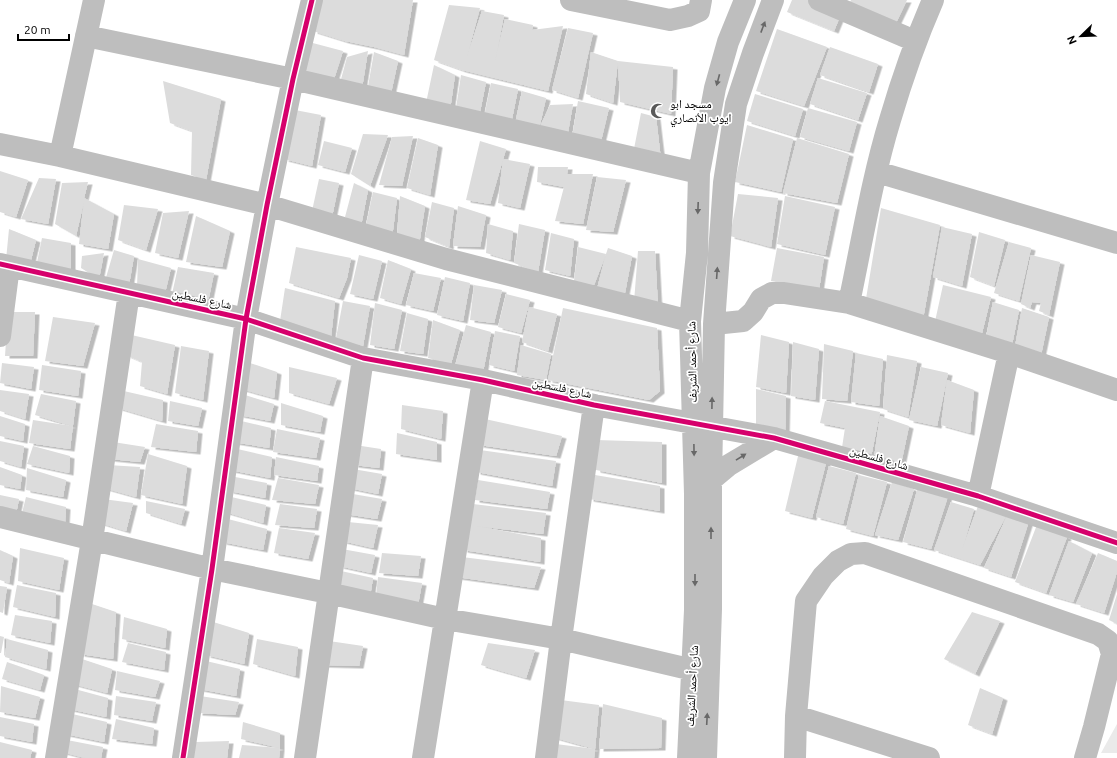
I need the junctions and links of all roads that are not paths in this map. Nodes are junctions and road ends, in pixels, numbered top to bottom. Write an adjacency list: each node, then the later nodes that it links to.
1 (94, 0): 9 (street)
2 (312, 0): 11 (street)
3 (571, 0): 4 (street)
4 (701, 0)
5 (745, 0): 15 (street, شارع أحمد الشريف, one-way to 15)
6 (773, 0): 23 (street, شارع أحمد الشريف, one-way to 6)
7 (819, 0): 10 (street)
8 (933, 0): 10 (street)
9 (86, 36): 11 (street); 13 (street)
10 (915, 41): 14 (street)
11 (293, 79): 15 (street); 16 (street)
12 (0, 144): 13 (street)
13 (60, 156): 16 (street)
14 (877, 172): 17 (street); 20 (street)
15 (699, 173): 22 (street, شارع أحمد الشريف, one-way to 22)
16 (267, 205): 21 (street); 22 (street)
17 (1117, 243)
18 (5, 265): 19 (street, شارع فلسطين); 24 (street)
19 (129, 293): 21 (street, شارع فلسطين); 35 (street)
20 (849, 303): 23 (street); 25 (street)
21 (246, 318): 26 (street, شارع فلسطين); 37 (street)
22 (690, 321): 30 (street, شارع أحمد الشريف)
23 (714, 324): 30 (street, شارع أحمد الشريف, one-way to 23)
24 (0, 336)
25 (1009, 353): 28 (street); 33 (street)
26 (363, 358): 27 (street, شارع فلسطين); 38 (street)
27 (483, 380): 29 (street, شارع فلسطين); 39 (street)
28 (1117, 390)
29 (594, 405): 30 (street, شارع فلسطين); 40 (street)
30 (702, 425): 31 (street, شارع فلسطين); 32 (street, شارع أحمد الشريف); 41 (street, شارع أحمد الشريف, one-way to 41)
31 (774, 438): 32 (street, one-way to 31); 33 (street, شارع فلسطين)
32 (711, 480): 41 (street, شارع أحمد الشريف, one-way to 32)
33 (978, 496): 36 (street, شارع فلسطين)
34 (0, 517): 35 (street)
35 (92, 540): 37 (street); 43 (street)
36 (1117, 543)
37 (212, 569): 38 (street); 44 (street)
38 (328, 592): 39 (street); 45 (street)
39 (445, 619): 40 (street); 46 (street)
40 (561, 639): 41 (street); 47 (street)
41 (701, 670): 48 (street, شارع أحمد الشريف); 49 (street, شارع أحمد الشريف, one-way to 41)
42 (796, 716): 50 (street); 51 (street); 52 (street)
43 (56, 758)
44 (183, 758)
45 (305, 758)
46 (423, 758)
47 (546, 758)
48 (688, 758)
49 (706, 758)
50 (795, 758)
51 (929, 758)
52 (1085, 758)

